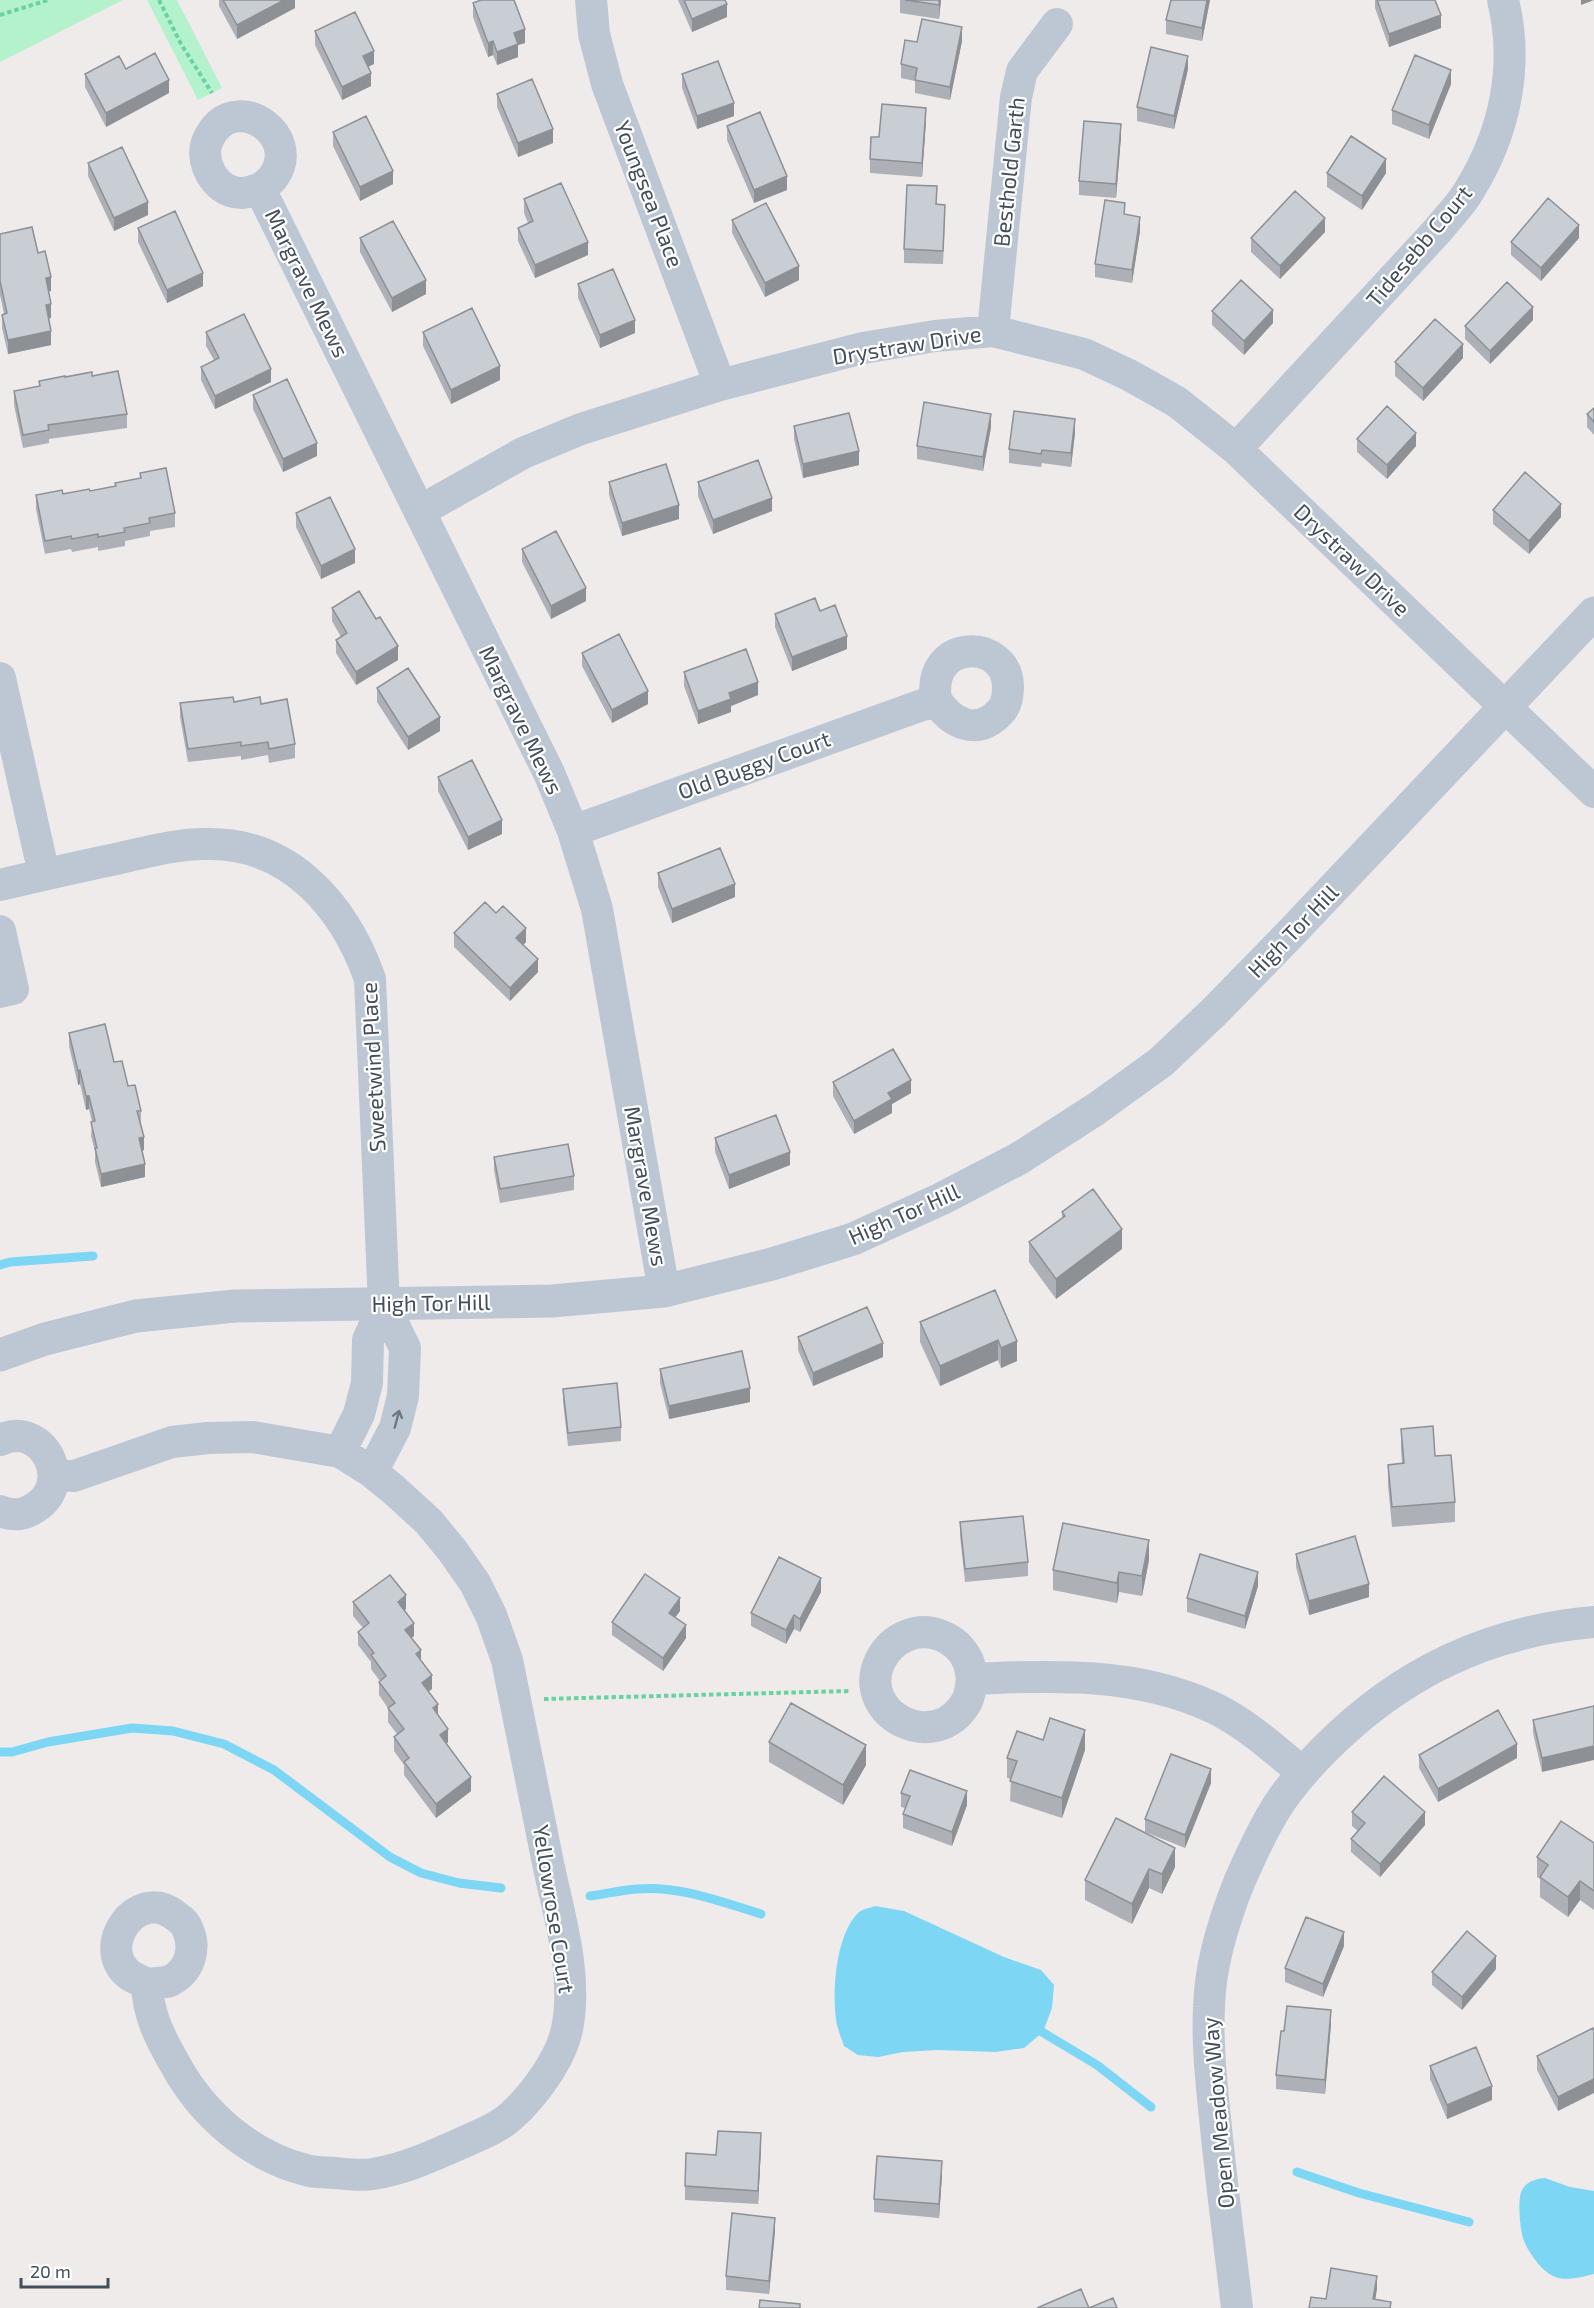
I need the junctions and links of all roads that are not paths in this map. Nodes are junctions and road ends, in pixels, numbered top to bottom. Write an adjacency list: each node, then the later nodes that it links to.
1 (591, 0): 6 (street, Youngsea Place)
2 (1503, 0): 7 (street, Tidesebb Court)
3 (1056, 24): 5 (street, Besthold Garth)
4 (260, 189): 4 (street, Margrave Mews); 8 (street, Margrave Mews)
5 (993, 331): 6 (street, Drystraw Drive); 7 (street, Drystraw Drive)
6 (720, 385): 8 (street, Drystraw Drive)
7 (1236, 449): 12 (street, Drystraw Drive)
8 (420, 512): 14 (street, Margrave Mews)
9 (1594, 614): 12 (street, High Tor Hill)
10 (0, 678): 15 (street)
11 (936, 700): 14 (street, Old Buggy Court)
12 (1506, 708): 13 (street, Drystraw Drive); 19 (street, High Tor Hill)
13 (1594, 792)
14 (573, 831): 19 (street, Margrave Mews)
15 (44, 874): 16 (street, Sweetwind Place); 20 (street, Sweetwind Place)
16 (0, 885)
17 (0, 931): 18 (street)
18 (0, 992)
19 (664, 1291): 20 (street, High Tor Hill)
20 (384, 1305): 21 (street, High Tor Hill); 23 (street); 24 (street, one-way to 20)
21 (0, 1355)
22 (0, 1440): 25 (street)
23 (340, 1452): 24 (street, Yellowrose Court); 25 (street)
24 (372, 1472): 30 (street, Yellowrose Court)
25 (54, 1474): 26 (street)
26 (0, 1511)
27 (1594, 1622): 29 (street, Open Meadow Way)
28 (972, 1679): 28 (street); 29 (street)
29 (1302, 1772): 31 (street, Open Meadow Way)
30 (147, 1984)
31 (1238, 2308)

